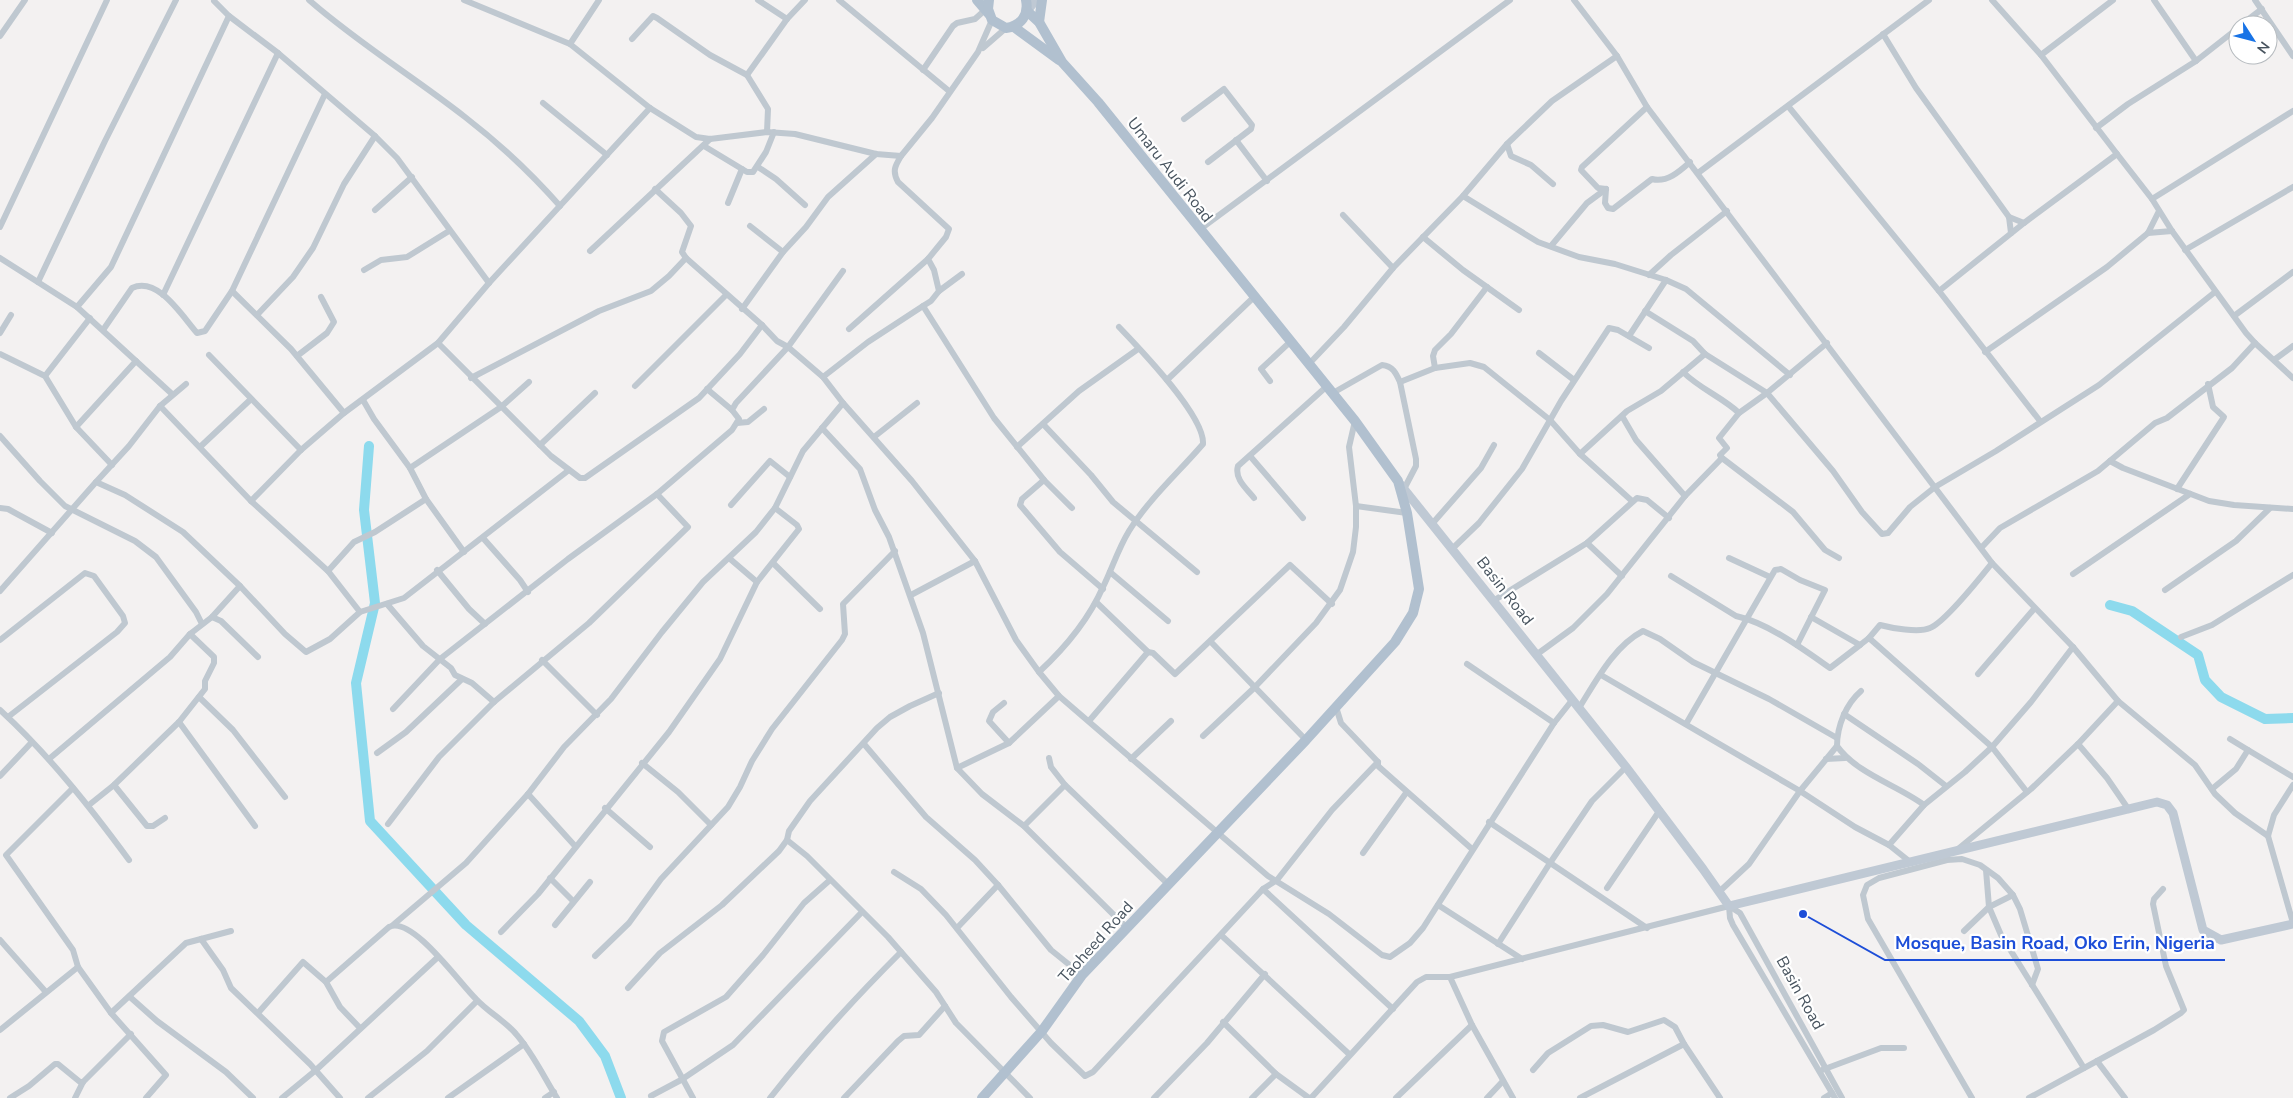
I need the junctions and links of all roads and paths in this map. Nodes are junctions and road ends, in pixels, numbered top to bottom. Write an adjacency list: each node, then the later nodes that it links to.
1 (25, 0): 32 (street)
2 (107, 0): 87 (street)
3 (176, 0): 108 (street)
4 (214, 0): 27 (street)
5 (309, 0): 79 (street)
6 (464, 0): 35 (street)
7 (600, 0): 35 (street)
8 (758, 0): 28 (street)
9 (805, 0): 28 (street)
10 (839, 0): 43 (street)
11 (977, 0): 25 (main road)
12 (990, 0): 25 (main road)
13 (1026, 0): 24 (main road)
14 (1036, 0): 24 (street)
15 (1042, 0): 29 (main road)
16 (1510, 0): 70 (street)
17 (1574, 0): 40 (street)
18 (1929, 0): 31 (street)
19 (1992, 0): 39 (street)
20 (2113, 0): 39 (street)
21 (2154, 0): 41 (street)
22 (2255, 0): 23 (street)
23 (2262, 9): 26 (street); 38 (street)
24 (1027, 11): 29 (main road); 30 (main road)
25 (989, 15): 30 (main road); 36 (street); 43 (street)
26 (2254, 15)
27 (229, 16): 37 (street); 120 (street)
28 (787, 19): 44 (street)
29 (1039, 22): 42 (main road)
30 (1010, 27): 36 (street); 42 (main road)
31 (1883, 34): 48 (street); 84 (street)
32 (0, 36)
33 (2228, 36): 41 (street)
34 (632, 39): 44 (street)
35 (570, 44): 49 (street)
36 (978, 52): 45 (street)
37 (278, 53): 46 (street); 115 (street)
38 (2292, 53)
39 (2040, 55): 53 (street)
40 (1617, 56): 50 (street); 58 (street)
41 (2196, 61): 53 (street)
42 (1062, 62): 88 (main road, Umaru Audi Road)
43 (923, 70): 45 (street)
44 (747, 75): 54 (street)
45 (949, 91): 63 (street)
46 (325, 94): 55 (street); 111 (street)
47 (543, 103): 62 (street)
48 (1788, 106): 68 (street); 113 (street)
49 (650, 108): 56 (street); 62 (street)
50 (1647, 108): 65 (street); 73 (street)
51 (2293, 111): 76 (street)
52 (1184, 119): 57 (street)
53 (2096, 128): 61 (street)
54 (770, 132): 56 (street); 60 (street); 66 (street)
55 (375, 136): 69 (street); 125 (street)
56 (710, 139): 59 (street)
57 (1236, 140): 64 (street); 70 (street)
58 (1506, 144): 71 (street); 75 (street)
59 (704, 146): 67 (street); 74 (street)
60 (876, 154): 63 (street); 97 (street)
61 (2117, 154): 76 (street); 85 (street)
62 (607, 155): 79 (street)
63 (901, 156): 100 (street)
64 (1208, 162)
65 (1690, 162): 68 (street); 73 (street)
66 (758, 167): 67 (street); 78 (street)
67 (742, 169): 77 (street)
68 (1698, 172): 81 (street)
69 (412, 177): 80 (street); 89 (street)
70 (1267, 181): 88 (street)
71 (1553, 184)
72 (2293, 187): 96 (street)
73 (1606, 189): 94 (street)
74 (655, 190): 95 (street); 99 (street)
75 (1463, 196): 93 (street); 94 (street)
76 (2152, 199): 82 (street)
77 (728, 203)
78 (805, 205)
79 (560, 206): 109 (street)
80 (376, 210)
81 (1727, 212): 106 (street); 135 (street)
82 (2159, 212): 90 (street); 92 (street)
83 (1343, 215): 101 (street)
84 (2009, 217): 85 (street); 91 (street)
85 (2024, 223): 91 (street)
86 (750, 226): 97 (street)
87 (0, 227)
88 (1199, 230): 118 (main road, Umaru Audi Road)
89 (449, 231): 102 (street); 109 (street)
90 (2172, 231): 92 (street); 96 (street)
91 (2011, 233): 113 (street)
92 (2148, 233): 142 (street)
93 (1423, 238): 101 (street); 110 (street)
94 (1550, 246): 106 (street)
95 (590, 250)
96 (2185, 250): 114 (street)
97 (783, 252): 121 (street)
98 (0, 258): 108 (street)
99 (686, 258): 116 (street); 156 (street)
100 (928, 259): 112 (street); 130 (street)
101 (1393, 268): 150 (street)
102 (364, 270)
103 (843, 271): 139 (street)
104 (2293, 272): 126 (street)
105 (962, 274): 112 (street)
106 (1649, 275): 107 (street)
107 (1666, 280): 123 (street); 153 (street)
108 (38, 282): 120 (street)
109 (489, 283): 136 (street)
110 (1487, 287): 122 (street); 151 (street)
111 (232, 290): 115 (street); 125 (street)
112 (939, 291): 119 (street)
113 (1939, 291): 142 (street)
114 (2215, 292): 126 (street); 184 (street)
115 (163, 295): 131 (street)
116 (726, 295): 121 (street); 165 (street)
117 (320, 297): 147 (street)
118 (1254, 297): 134 (main road, Basin Road); 158 (street)
119 (923, 306): 155 (street); 194 (street)
120 (77, 307): 127 (street)
121 (742, 309): 128 (street)
122 (1519, 310)
123 (1645, 311): 133 (street); 145 (street)
124 (11, 315): 132 (street)
125 (257, 315): 147 (street)
126 (2234, 316): 137 (street)
127 (90, 318): 131 (street); 154 (street)
128 (762, 325): 139 (street); 166 (street)
129 (1119, 327): 141 (street)
130 (849, 329)
131 (103, 330): 149 (street)
132 (0, 333)
133 (1629, 336): 140 (street); 160 (street)
134 (1290, 342): 150 (main road, Basin Road); 159 (street)
135 (1827, 343): 153 (street); 207 (street)
136 (438, 344): 156 (street); 172 (street)
137 (2255, 344): 148 (street); 164 (street)
138 (2293, 346): 148 (street)
139 (788, 347): 155 (street); 177 (street)
140 (1649, 348)
141 (1138, 350): 158 (street); 186 (street)
142 (1985, 352): 184 (street)
143 (1539, 353): 160 (street)
144 (0, 354): 154 (street)
145 (1705, 354): 152 (street); 169 (street)
146 (209, 355): 171 (street)
147 (297, 356): 179 (street)
148 (2274, 360): 157 (street)
149 (136, 362): 170 (street); 187 (street)
150 (1308, 365): 167 (main road, Basin Road)
151 (1435, 368): 162 (street); 182 (street)
152 (1683, 372): 180 (street); 181 (street)
153 (1790, 375): 169 (street)
154 (44, 376): 187 (street)
155 (823, 377): 173 (street)
156 (471, 378): 176 (street)
157 (2293, 378)
158 (1167, 380): 227 (street)
159 (1270, 380)
160 (1574, 380): 182 (street)
161 (529, 382): 176 (street)
162 (1400, 382): 167 (street); 206 (street)
163 (186, 384): 170 (street)
164 (2208, 384): 199 (street); 208 (street)
165 (635, 386)
166 (707, 389): 177 (street); 202 (street)
167 (1328, 390): 183 (main road, Basin Road); 197 (street)
168 (596, 392): 191 (street)
169 (1767, 393): 180 (street); 207 (street)
170 (172, 394): 175 (street)
171 (250, 400): 193 (street); 195 (street)
172 (363, 400): 179 (street); 201 (street)
173 (843, 403): 188 (street); 190 (street)
174 (917, 403): 190 (street)
175 (160, 406): 193 (street); 200 (street)
176 (501, 407): 191 (street); 201 (street)
177 (732, 410): 185 (street)
178 (764, 410): 185 (street)
179 (344, 413): 195 (street)
180 (1740, 413): 198 (street)
181 (1622, 416): 196 (street); 211 (street)
182 (1550, 420): 196 (street); 233 (street)
183 (1355, 421): 206 (main road, Basin Road); 217 (street)
184 (2040, 421): 207 (street)
185 (737, 424): 209 (street)
186 (1043, 424): 194 (street); 227 (street)
187 (76, 427): 200 (street)
188 (822, 428): 203 (street); 234 (street)
189 (0, 436): 223 (street)
190 (874, 437): 239 (street)
191 (540, 445): 202 (street)
192 (1494, 446): 228 (street)
193 (200, 447): 214 (street)
194 (1017, 447): 204 (street)
195 (301, 450): 214 (street)
196 (1580, 454): 215 (street)
197 (1250, 456): 212 (street); 225 (street)
198 (1722, 458): 211 (street); 238 (street)
199 (2110, 461): 208 (street); 232 (street)
200 (112, 465): 205 (street)
201 (410, 468): 213 (street)
202 (569, 470): 230 (street)
203 (790, 477): 216 (street); 219 (street)
204 (1044, 480): 220 (street); 253 (street)
205 (96, 482): 223 (street); 252 (street)
206 (1401, 485): 224 (main road, Taoheed Road); 228 (street, Basin Road)
207 (1935, 487): 232 (street)
208 (2178, 489): 210 (street)
209 (657, 494): 256 (street); 283 (street)
210 (2190, 494): 221 (street); 246 (street)
211 (1685, 496): 226 (street)
212 (1254, 498)
213 (426, 499): 235 (street); 243 (street)
214 (251, 501): 243 (street)
215 (1632, 501): 226 (street); 231 (street)
216 (731, 505)
217 (1356, 506): 224 (street); 261 (street)
218 (0, 508): 229 (street)
219 (775, 508): 236 (street); 240 (street)
220 (1072, 508)
221 (2270, 508): 222 (street); 254 (street)
222 (2293, 509)
223 (72, 510): 229 (street); 269 (street)
224 (1407, 513): 299 (main road, Taoheed Road)
225 (1303, 518)
226 (1669, 518): 248 (street)
227 (1135, 522): 244 (street); 245 (street)
228 (1432, 524): 233 (street, Basin Road)
229 (52, 534): 255 (street)
230 (483, 538): 235 (street); 256 (street)
231 (1587, 543): 248 (street); 258 (street)
232 (1982, 547): 241 (street)
233 (1452, 549): 258 (street, Basin Road)
234 (895, 551): 257 (street); 353 (street)
235 (464, 552): 242 (street)
236 (729, 558): 251 (street); 303 (street)
237 (1729, 558): 250 (street)
238 (1839, 558)
239 (974, 561): 257 (street); 285 (street)
240 (773, 563): 251 (street); 262 (street)
241 (1992, 563): 263 (street); 273 (street)
242 (437, 570): 260 (street); 270 (street)
243 (328, 571): 264 (street)
244 (1110, 572): 253 (street); 268 (street)
245 (1197, 572)
246 (2073, 574)
247 (2293, 574): 272 (street)
248 (1622, 576): 280 (street)
249 (1671, 576): 267 (street)
250 (1770, 577): 265 (street); 267 (street)
251 (757, 582): 329 (street)
252 (240, 586): 264 (street); 266 (street)
253 (1103, 589): 259 (street)
254 (2165, 590)
255 (0, 591)
256 (528, 592): 270 (street)
257 (911, 595): 292 (street)
258 (1493, 601): 280 (street, Basin Road)
259 (1096, 602): 279 (street); 285 (street)
260 (387, 604): 264 (street); 282 (street)
261 (1332, 604): 275 (street); 290 (street)
262 (820, 609)
263 (2034, 609): 278 (street); 287 (street)
264 (360, 612)
265 (1811, 616): 276 (street); 277 (street)
266 (212, 617): 269 (street); 281 (street)
267 (1748, 618): 277 (street); 286 (street)
268 (1168, 621)
269 (202, 624): 271 (street)
270 (485, 624): 282 (street)
271 (190, 634): 294 (street); 325 (street)
272 (2181, 637)
273 (1869, 638): 276 (street); 320 (street)
274 (0, 640): 305 (street)
275 (1211, 642): 279 (street); 290 (street)
276 (1860, 644): 277 (street)
277 (1797, 645)
278 (2073, 647): 296 (street); 320 (street)
279 (1148, 652): 306 (street)
280 (1536, 656): 295 (street, Basin Road)
281 (258, 657)
282 (440, 659): 289 (street); 301 (street)
283 (542, 660): 297 (street); 303 (street)
284 (1467, 664): 309 (street)
285 (1039, 672): 293 (street)
286 (1716, 674): 288 (street); 310 (street); 312 (street)
287 (1978, 674)
288 (1601, 675): 300 (street); 310 (street)
289 (462, 679): 297 (street); 322 (street)
290 (1254, 688): 311 (street); 314 (street)
291 (1861, 691): 304 (street)
292 (939, 693): 317 (street); 331 (street)
293 (1059, 696): 306 (street); 316 (street)
294 (199, 697): 308 (street); 344 (street)
295 (1573, 699): 300 (street, Basin Road); 309 (street)
296 (2118, 701): 318 (street); 339 (street)
297 (494, 702): 352 (street)
298 (1004, 703): 316 (street)
299 (1336, 707): 314 (main road, Taoheed Road); 328 (street)
300 (1579, 708): 330 (street, Basin Road)
301 (393, 709)
302 (0, 710): 305 (street)
303 (597, 714): 343 (street)
304 (1844, 714): 312 (street); 337 (street)
305 (8, 717): 315 (street)
306 (1089, 721): 326 (street)
307 (1172, 721): 326 (street)
308 (179, 722): 334 (street); 354 (street)
309 (1554, 723): 351 (street)
310 (1686, 724): 340 (street)
311 (1203, 736)
312 (1837, 738): 319 (street)
313 (2230, 739): 321 (street)
314 (1306, 740): 356 (main road, Taoheed Road)
315 (31, 743): 325 (street); 332 (street)
316 (1009, 743): 331 (street)
317 (864, 744): 358 (street); 374 (street)
318 (2078, 744): 341 (street); 349 (street)
319 (1837, 746): 324 (street); 327 (street)
320 (1992, 747): 337 (street); 341 (street)
321 (2248, 750): 333 (street); 339 (street)
322 (377, 752)
323 (1049, 758): 335 (street)
324 (1845, 758): 327 (street); 346 (street)
325 (49, 759): 338 (street)
326 (1131, 759): 356 (street)
327 (1826, 759): 340 (street)
328 (1378, 762): 342 (street); 372 (street)
329 (642, 763): 347 (street); 353 (street)
330 (1626, 767): 348 (street, Basin Road); 367 (street)
331 (957, 768): 355 (street)
332 (0, 776)
333 (2293, 777)
334 (114, 785): 345 (street); 350 (street)
335 (1065, 785): 355 (street); 375 (street)
336 (2293, 785): 357 (street)
337 (1946, 786): 346 (street)
338 (73, 788): 345 (street); 405 (street)
339 (2212, 789): 357 (street)
340 (1800, 791): 359 (street); 379 (street)
341 (2027, 792): 363 (street)
342 (1406, 793): 362 (street); 364 (street)
343 (528, 794): 360 (street); 388 (street)
344 (285, 797)
345 (88, 805): 365 (street)
346 (1924, 805): 359 (street)
347 (605, 808): 360 (street); 361 (street)
348 (1660, 810): 377 (street); 379 (street, Basin Road)
349 (2129, 810): 363 (street); 387 (street)
350 (165, 818)
351 (1489, 822): 362 (street); 367 (street)
352 (388, 824)
353 (711, 825): 402 (street)
354 (255, 826)
355 (1024, 826): 392 (street)
356 (1218, 832): 372 (street); 375 (main road, Taoheed Road)
357 (2266, 834): 387 (street)
358 (787, 840): 371 (street); 411 (street)
359 (1888, 845): 366 (street)
360 (575, 846): 370 (street)
361 (650, 847)
362 (1472, 849): 382 (street)
363 (1958, 849): 366 (street)
364 (1363, 853)
365 (129, 860)
366 (1909, 862): 383 (street)
367 (1550, 863): 393 (street); 400 (street)
368 (1986, 870): 380 (street); 384 (street); 467 (street)
369 (894, 872): 391 (street)
370 (550, 878): 381 (street); 396 (street)
371 (830, 880): 385 (street); 436 (street)
372 (1277, 880): 376 (street); 382 (street)
373 (590, 882): 381 (street)
374 (998, 885): 391 (street); 407 (street)
375 (1169, 885): 392 (main road, Taoheed Road)
376 (1263, 888): 397 (street); 416 (street)
377 (1607, 888)
378 (2163, 889): 429 (street)
379 (1720, 890): 383 (street, Basin Road)
380 (2013, 895): 384 (street); 410 (street)
381 (573, 901): 389 (street)
382 (1438, 905): 400 (street)
383 (1729, 906): 386 (street, Basin Road); 390 (street, Basin Road); 393 (street)
384 (1989, 907): 395 (street); 410 (street)
385 (862, 912): 401 (street); 436 (street)
386 (1744, 921): 390 (street); 433 (street, Basin Road)
387 (2293, 924)
388 (393, 925): 403 (street); 409 (street)
389 (555, 925)
390 (1733, 925): 433 (street, Basin Road)
391 (957, 928): 423 (street)
392 (1127, 928): 407 (main road, Taoheed Road)
393 (1647, 928): 404 (street)
394 (231, 931): 398 (street)
395 (1964, 931)
396 (501, 932)
397 (1221, 935): 406 (street); 423 (street)
398 (201, 939): 413 (street); 418 (street)
399 (0, 940): 412 (street)
400 (1498, 944): 404 (street)
401 (901, 952): 415 (street); 453 (street)
402 (594, 956)
403 (438, 957): 414 (street); 421 (street)
404 (1522, 959): 408 (street)
405 (78, 967): 412 (street); 417 (street)
406 (1265, 974): 419 (street); 428 (street)
407 (1082, 976): 423 (main road, Taoheed Road)
408 (1450, 977): 416 (street); 420 (street)
409 (326, 982): 418 (street); 421 (street)
410 (2032, 985): 430 (street)
411 (628, 988)
412 (46, 991): 422 (street)
413 (130, 997): 417 (street); 446 (street)
414 (477, 1001): 425 (street); 439 (street)
415 (945, 1006): 434 (street); 454 (street)
416 (1393, 1009): 428 (street)
417 (111, 1013): 424 (street)
418 (258, 1013): 431 (street)
419 (1223, 1022): 435 (street); 457 (street)
420 (1472, 1025): 437 (street); 460 (street)
421 (360, 1028): 431 (street)
422 (0, 1030)
423 (1042, 1031): 434 (main road, Taoheed Road)
424 (131, 1034): 438 (street); 445 (street)
425 (524, 1044): 440 (street); 450 (street)
426 (1684, 1044): 432 (street); 463 (street); 464 (street)
427 (1904, 1048): 433 (street)
428 (1349, 1054): 459 (street)
429 (2097, 1061): 430 (street); 469 (street)
430 (2084, 1068): 468 (street)
431 (316, 1070): 447 (street); 448 (street)
432 (1533, 1070)
433 (1822, 1070): 442 (street, Basin Road); 466 (street, Basin Road)
434 (1004, 1074): 455 (main road, Taoheed Road); 456 (street)
435 (1276, 1074): 458 (street); 459 (street)
436 (681, 1080): 441 (street); 452 (street)
437 (1503, 1081): 461 (street); 462 (street)
438 (83, 1082): 443 (street); 444 (street)
439 (374, 1095): 449 (street)
440 (556, 1095): 451 (street)
441 (651, 1096)
442 (1834, 1096): 465 (street)
443 (10, 1098)
444 (75, 1098)
445 (146, 1098)
446 (254, 1098)
447 (282, 1098)
448 (340, 1098)
449 (368, 1098)
450 (448, 1098)
451 (545, 1098)
452 (693, 1098)
453 (770, 1098)
454 (844, 1098)
455 (982, 1098)
456 (1030, 1098)
457 (1154, 1098)
458 (1252, 1098)
459 (1310, 1098)
460 (1396, 1098)
461 (1487, 1098)
462 (1513, 1098)
463 (1580, 1098)
464 (1720, 1098)
465 (1824, 1098)
466 (1842, 1098)
467 (1972, 1098)
468 (2029, 1098)
469 (2125, 1098)

